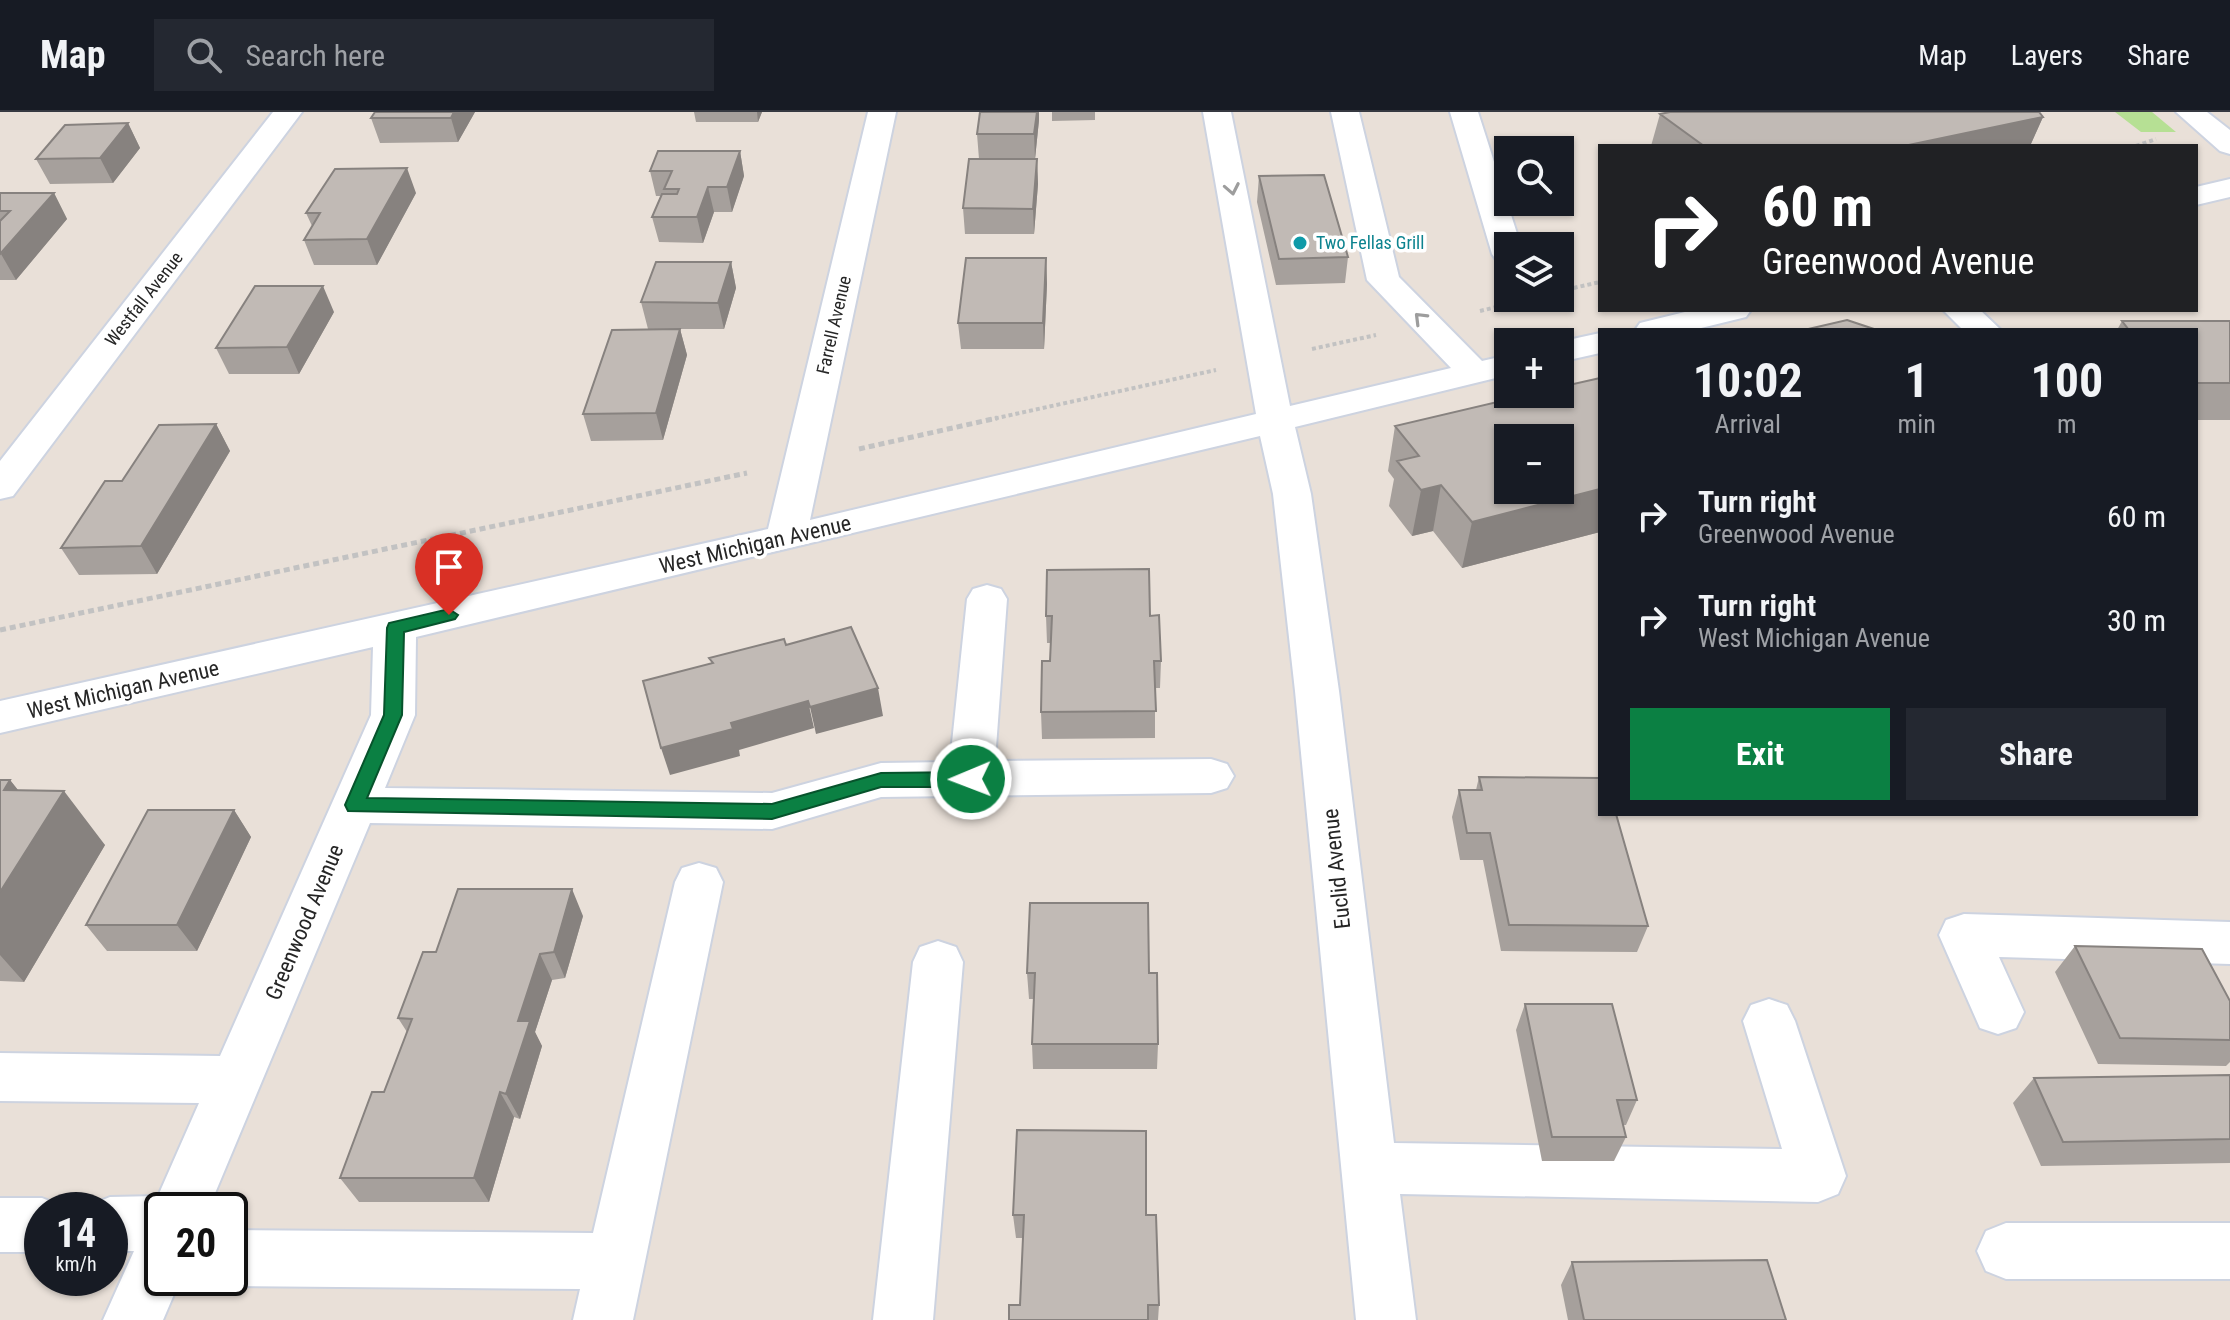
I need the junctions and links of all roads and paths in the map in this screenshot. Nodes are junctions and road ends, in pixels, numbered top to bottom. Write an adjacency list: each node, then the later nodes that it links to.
1 (288, 112): 21 (street, Westfall Avenue)
2 (882, 112): 22 (street, Farrell Avenue)
3 (1217, 112): 20 (street, Euclid Avenue, one-way to 20)
4 (1345, 112): 19 (street, one-way to 4)
5 (1464, 112): 10 (street)
6 (2190, 112): 7 (street)
7 (2230, 145)
8 (2230, 188): 9 (street)
9 (2198, 196)
10 (1501, 232)
11 (1598, 282): 12 (path)
12 (1574, 288)
13 (1726, 312): 15 (street)
14 (1962, 312): 16 (street)
15 (1660, 328)
16 (1982, 328)
17 (1598, 343): 18 (street)
18 (1574, 349)
19 (1491, 369): 20 (street, West Michigan Avenue)
20 (1275, 420): 22 (street, West Michigan Avenue); 36 (street, Euclid Avenue)
21 (0, 487)
22 (786, 538): 24 (street, West Michigan Avenue)
23 (987, 599): 27 (street)
24 (395, 628): 25 (street, West Michigan Avenue); 28 (street, Greenwood Avenue)
25 (0, 717)
26 (1211, 776): 27 (street)
27 (971, 779): 28 (street)
28 (354, 805): 35 (street, Greenwood Avenue)
29 (699, 882): 43 (street)
30 (2230, 943): 32 (street)
31 (938, 962): 47 (street)
32 (1998, 1012)
33 (1769, 1021): 36 (street)
34 (0, 1077): 35 (street)
35 (236, 1080): 37 (street, Greenwood Avenue)
36 (1369, 1168): 48 (street, Euclid Avenue)
37 (186, 1192)
38 (0, 1225): 39 (street)
39 (24, 1225)
40 (2006, 1251): 41 (street)
41 (2230, 1251)
42 (248, 1258): 43 (street)
43 (616, 1261): 46 (street)
44 (144, 1292): 45 (street, Greenwood Avenue)
45 (133, 1320)
46 (603, 1320)
47 (903, 1320)
48 (1386, 1320)

